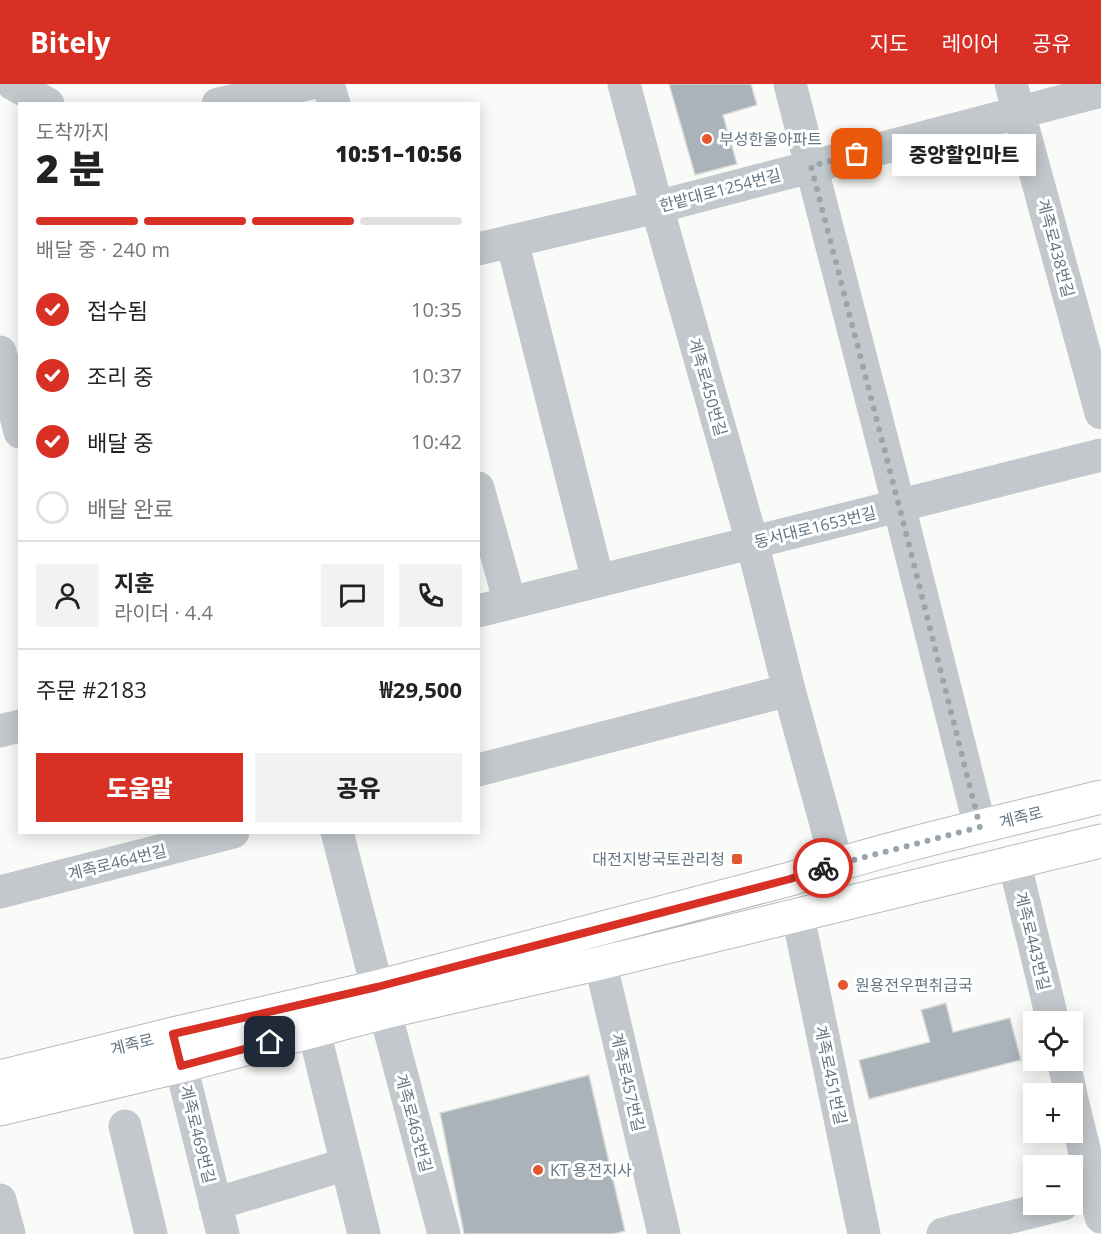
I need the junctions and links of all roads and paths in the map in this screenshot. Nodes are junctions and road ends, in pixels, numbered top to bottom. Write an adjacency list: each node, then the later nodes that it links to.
1 (13, 84): 8 (street)
2 (308, 84): 9 (street)
3 (328, 84): 10 (street)
4 (624, 84): 12 (street, 계족로450번길)
5 (790, 84): 11 (street)
6 (1101, 91): 7 (street, 한밭대로1254번길)
7 (1015, 98): 11 (street, 한밭대로1254번길); 16 (street, 계족로438번길)
8 (44, 102)
9 (227, 102)
10 (333, 102)
11 (811, 166): 12 (street, 한밭대로1254번길); 20 (street)
12 (657, 207): 13 (street, 한밭대로1254번길); 21 (street, 계족로450번길)
13 (512, 241): 14 (street, 한밭대로1254번길); 22 (street)
14 (480, 249)
15 (6, 363): 17 (street)
16 (1101, 413)
17 (18, 422)
18 (1101, 454): 20 (street, 동서대로1653번길)
19 (480, 495): 23 (street)
20 (899, 506): 21 (street, 동서대로1653번길); 30 (street)
21 (752, 542): 22 (street, 동서대로1653번길); 25 (street, 계족로450번길)
22 (598, 581): 23 (street, 동서대로1653번길)
23 (510, 603): 24 (street, 동서대로1653번길)
24 (480, 610)
25 (789, 690): 28 (street); 35 (street, 계족로450번길)
26 (18, 726): 27 (street)
27 (0, 731)
28 (480, 769)
29 (1101, 797): 30 (main road, 계족로)
30 (980, 827): 35 (main road, 계족로)
31 (225, 834): 36 (street, 계족로464번길)
32 (338, 834): 40 (street)
33 (1101, 841): 34 (main road, 계족로)
34 (1014, 861): 37 (main road, 계족로); 41 (street, 계족로443번길)
35 (837, 864): 38 (main road, 계족로)
36 (0, 892)
37 (798, 916): 39 (main road, 계족로); 60 (street, 계족로451번길)
38 (593, 929): 39 (street, 계족로457번길); 40 (main road, 계족로)
39 (601, 963): 40 (main road, 계족로); 59 (street, 계족로457번길)
40 (381, 1000): 42 (main road, 계족로); 43 (main road, 계족로); 58 (street, 계족로463번길)
41 (1050, 1011)
42 (314, 1030): 44 (main road, 계족로); 49 (street)
43 (173, 1034): 44 (street, 계족로469번길); 45 (main road, 계족로)
44 (181, 1066): 46 (main road, 계족로); 53 (street, 계족로469번길)
45 (0, 1077)
46 (0, 1109)
47 (124, 1126): 56 (street)
48 (1081, 1143): 51 (street)
49 (347, 1164): 53 (street); 57 (street)
50 (0, 1200): 55 (street)
51 (1093, 1203)
52 (1038, 1215): 54 (street)
53 (219, 1219)
54 (1016, 1225): 61 (street)
55 (9, 1234)
56 (151, 1234)
57 (364, 1234)
58 (444, 1234)
59 (664, 1234)
60 (864, 1234)
61 (944, 1234)

